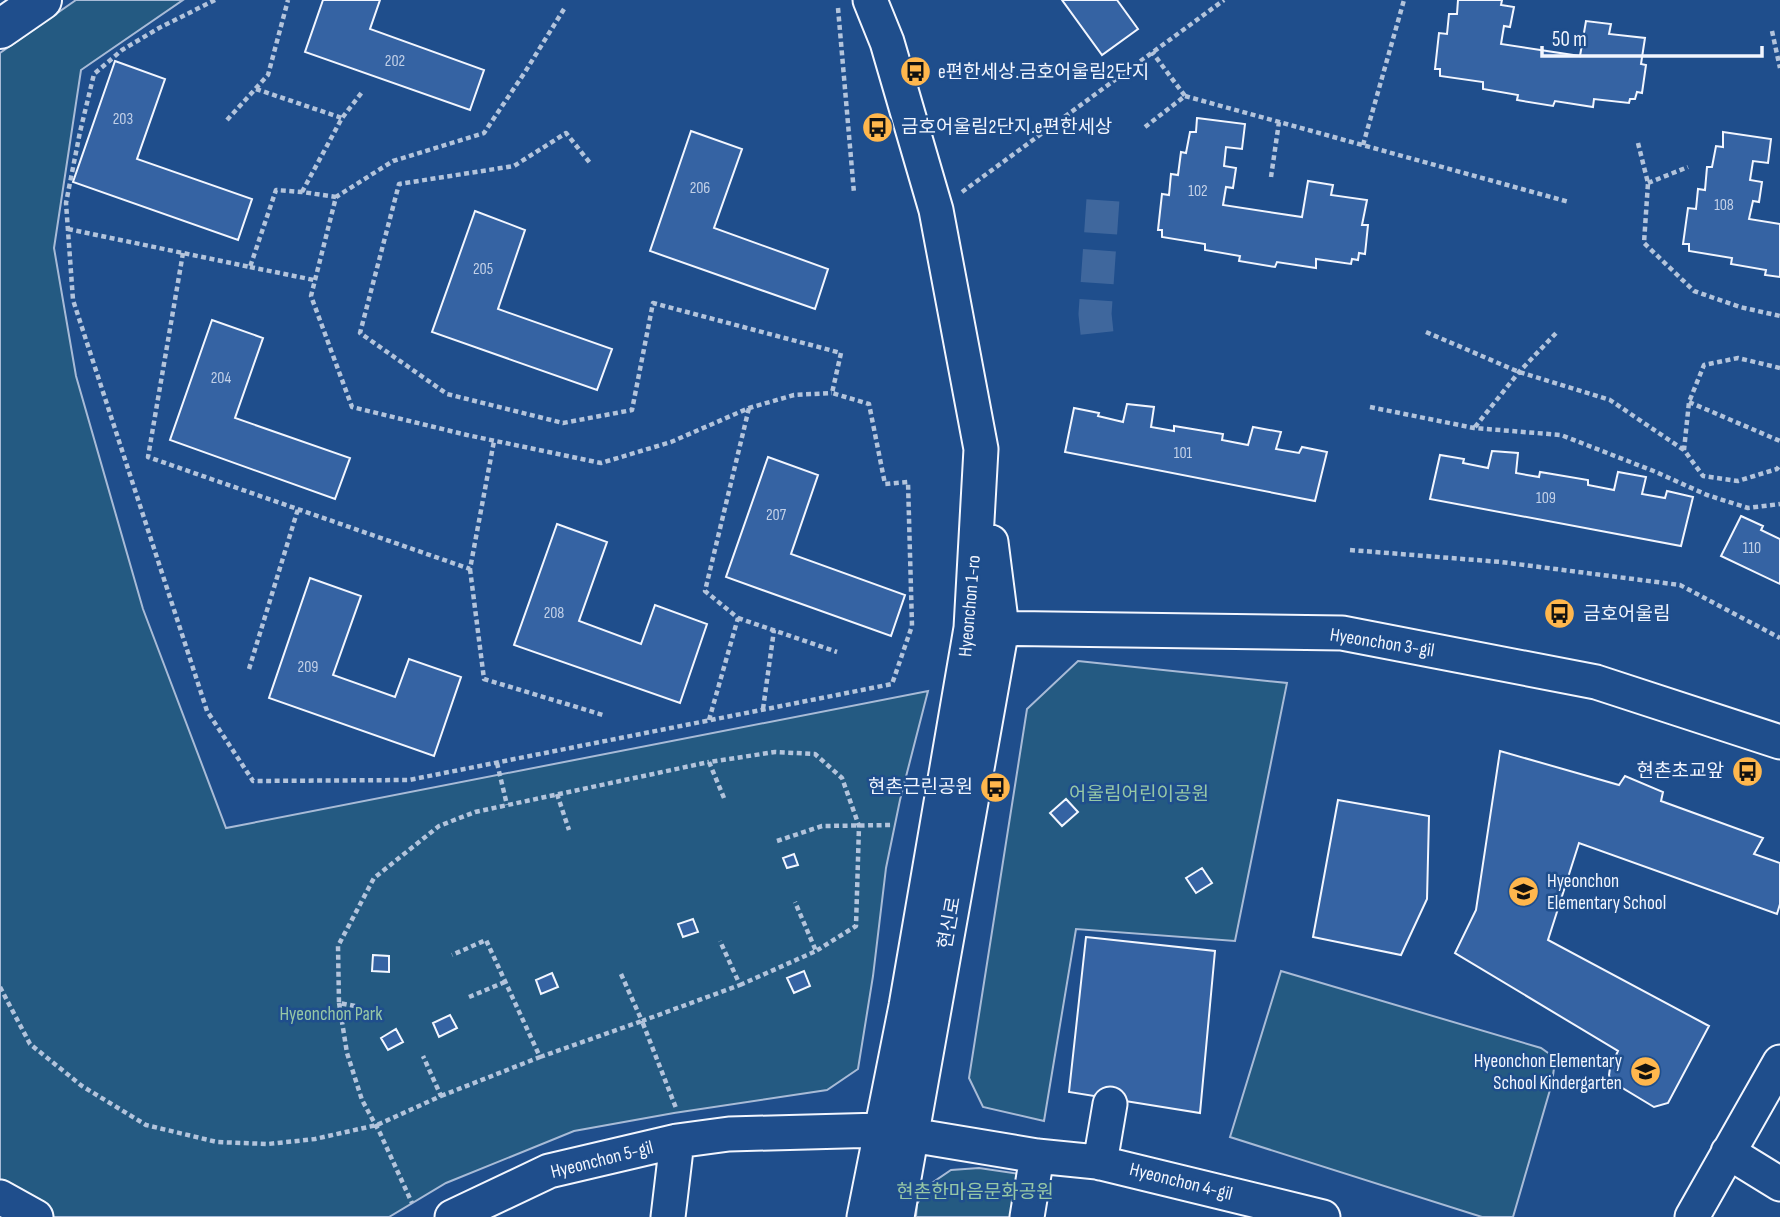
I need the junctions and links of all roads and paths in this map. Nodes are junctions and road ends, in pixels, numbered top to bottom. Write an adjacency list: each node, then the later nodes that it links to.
1 (42, 0): 9 (main road)
2 (215, 0): 31 (path)
3 (288, 0): 13 (path)
4 (837, 0): 27 (path)
5 (870, 0): 30 (street)
6 (1224, 0): 11 (path)
7 (1404, 0): 21 (path)
8 (564, 9): 28 (path)
9 (0, 29)
10 (1772, 31): 12 (path)
11 (1152, 52): 15 (path); 30 (path)
12 (1780, 68)
13 (256, 89): 16 (path); 17 (path)
14 (363, 91): 16 (path)
15 (1185, 96): 18 (path); 19 (path)
16 (342, 118): 26 (path)
17 (227, 120)
18 (1279, 122): 21 (path); 24 (path)
19 (1145, 127)
20 (1638, 143): 25 (path)
21 (1363, 145): 29 (path)
22 (590, 163): 40 (path)
23 (1688, 167): 25 (path)
24 (1271, 177)
25 (1648, 183): 35 (path)
26 (302, 192): 28 (path); 33 (path)
27 (854, 193)
28 (336, 197): 34 (path)
29 (1569, 202)
30 (936, 210): 54 (street, 현신로)
31 (68, 229): 32 (path); 64 (path)
32 (183, 253): 33 (path); 50 (path)
33 (250, 267): 34 (path)
34 (314, 280): 45 (path)
35 (1780, 316)
36 (1558, 331): 39 (path)
37 (1426, 332): 39 (path)
38 (1780, 368): 41 (path)
39 (1519, 372): 44 (path); 47 (path)
40 (832, 393): 43 (path); 59 (path)
41 (1689, 402): 46 (path); 47 (path)
42 (1370, 407): 44 (path)
43 (749, 408): 45 (path); 53 (path)
44 (1474, 428): 49 (path)
45 (494, 441): 52 (path)
46 (1780, 442)
47 (1684, 450): 48 (path)
48 (1780, 465)
49 (1780, 504)
50 (298, 509): 52 (path); 58 (path)
51 (1350, 550): 56 (path)
52 (470, 569): 60 (path)
53 (738, 618): 55 (path); 61 (path)
54 (986, 628): 62 (street, Hyeonchon 3-gil); 91 (street, 현신로)
55 (774, 631): 57 (path); 59 (path)
56 (1780, 638)
57 (837, 652)
58 (249, 668)
59 (763, 709): 61 (path)
60 (603, 715)
61 (709, 720): 64 (path)
62 (1780, 742)
63 (709, 762): 65 (path); 66 (path); 69 (path)
64 (496, 763): 67 (path)
65 (557, 794): 67 (path); 70 (path)
66 (723, 798)
67 (507, 805): 81 (path)
68 (892, 825): 69 (path)
69 (859, 826): 71 (path); 74 (path)
70 (569, 830)
71 (777, 841)
72 (795, 902): 74 (path)
73 (720, 942): 78 (path)
74 (816, 951): 78 (path)
75 (452, 955): 77 (path)
76 (621, 974): 83 (path)
77 (505, 982): 80 (path); 85 (path)
78 (740, 985): 83 (path)
79 (0, 988): 90 (path)
80 (469, 997)
81 (339, 1003): 82 (path); 90 (path)
82 (355, 1006)
83 (642, 1021): 85 (path); 89 (path)
84 (423, 1056): 87 (path)
85 (540, 1057): 87 (path)
86 (1780, 1062): 93 (street)
87 (441, 1096): 90 (path)
88 (1111, 1104): 95 (street)
89 (676, 1108)
90 (376, 1125): 98 (path)
91 (896, 1132): 92 (street, Hyeonchon 5-gil); 94 (street, Hyeonchon 4-gil); 102 (street); 103 (street, 현신로)
92 (677, 1141): 100 (street, Hyeonchon 5-gil); 101 (street, Hyeonchon 5-gil)
93 (1728, 1152): 96 (street); 106 (street)
94 (1037, 1156): 95 (street, Hyeonchon 4-gil); 104 (street)
95 (1101, 1163): 105 (street, Hyeonchon 4-gil)
96 (1780, 1184)
97 (0, 1197): 99 (street)
98 (412, 1203)
99 (36, 1217)
100 (452, 1217)
101 (668, 1217)
102 (864, 1217)
103 (897, 1217)
104 (1027, 1217)
105 (1323, 1217)
106 (1692, 1217)

